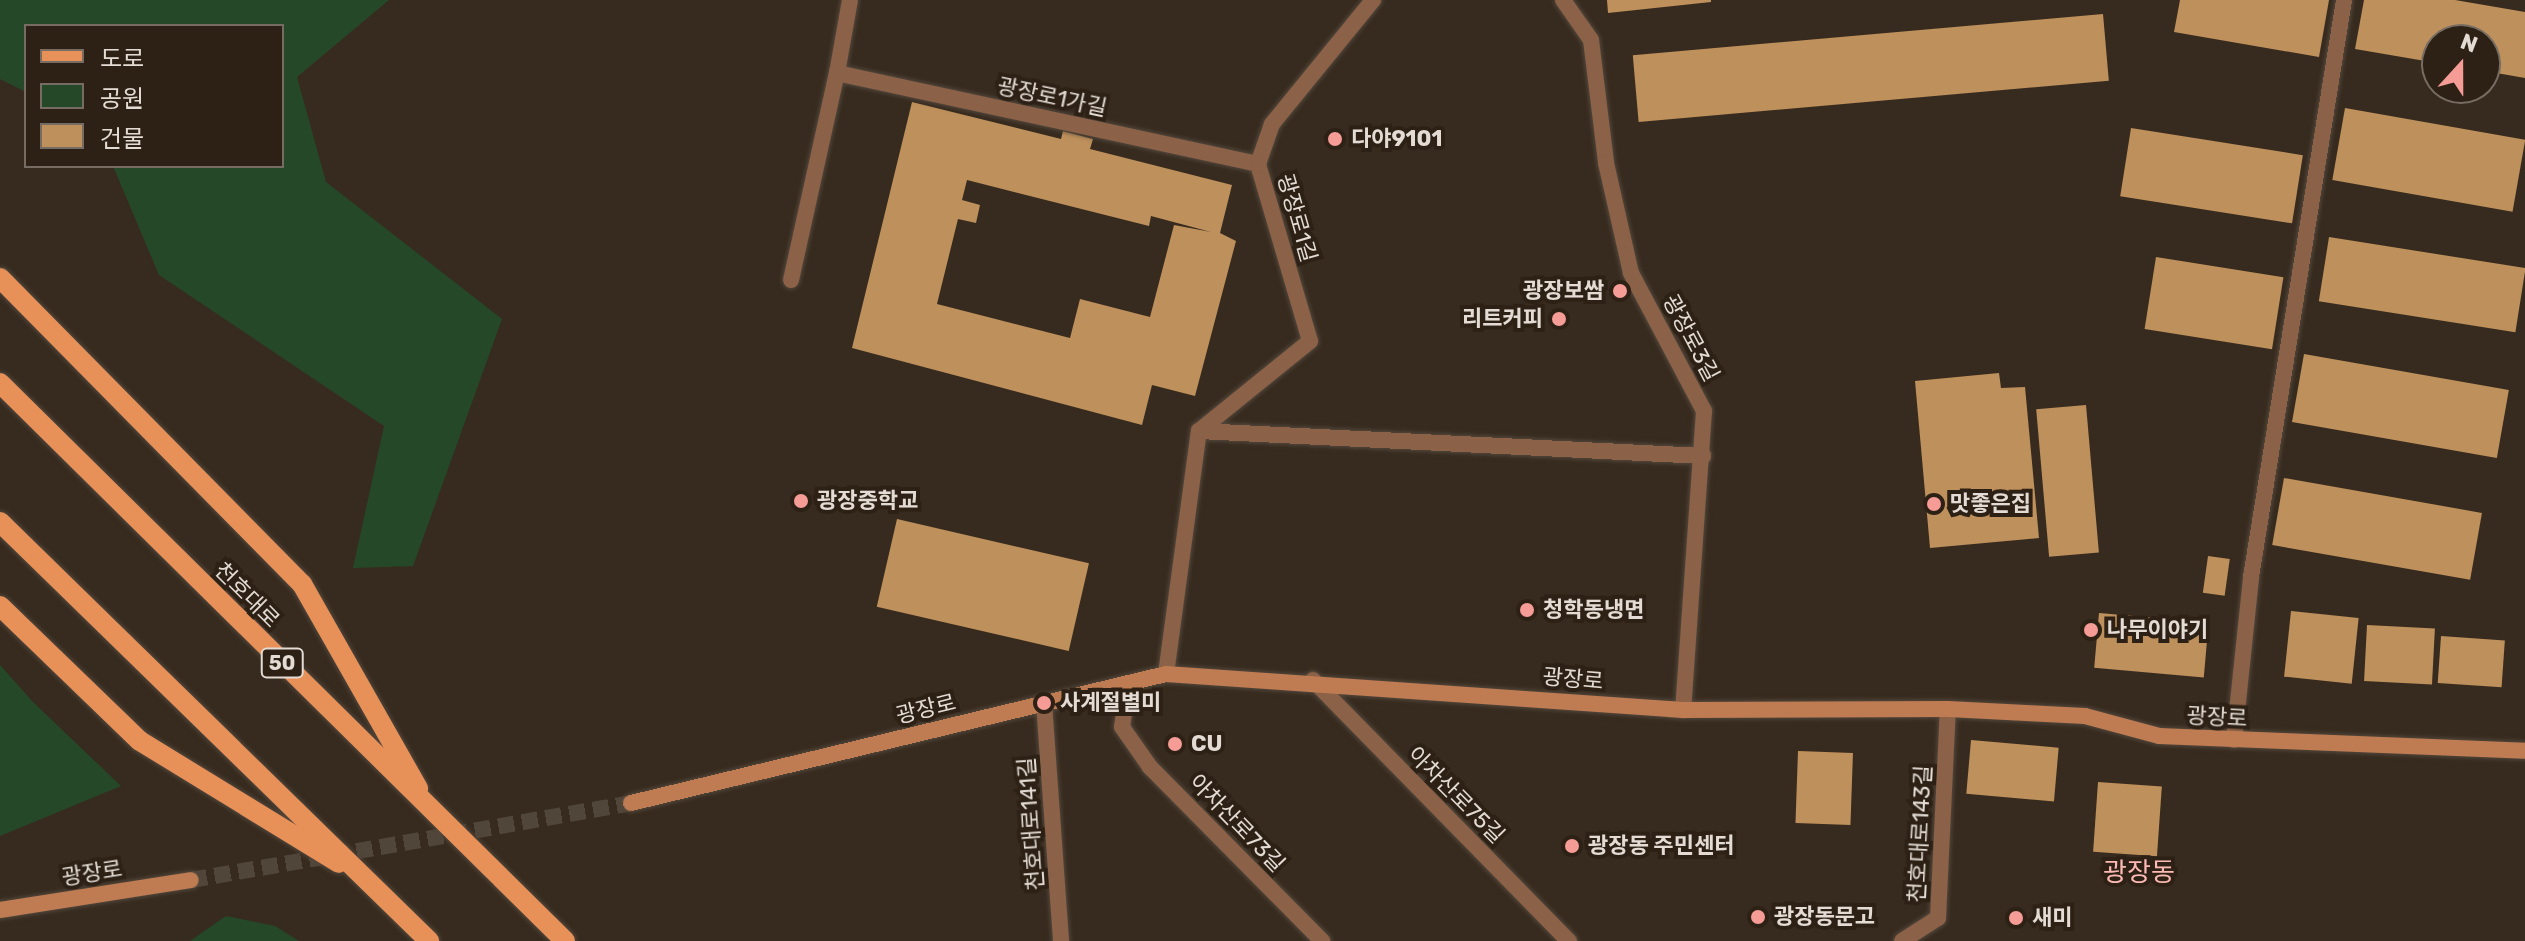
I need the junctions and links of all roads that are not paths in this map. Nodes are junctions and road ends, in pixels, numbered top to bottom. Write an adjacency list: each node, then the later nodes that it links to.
1 (850, 0): 5 (street)
2 (1373, 0): 6 (street, 광장로1길)
3 (1563, 0): 11 (street, 광장로3길)
4 (2344, 0): 20 (street)
5 (837, 73): 6 (street, 광장로1가길); 8 (street)
6 (1258, 164): 10 (street, 광장로1길)
7 (0, 278): 23 (main road)
8 (791, 280)
9 (0, 383): 23 (main road, 천호대로 / 50)
10 (1199, 431): 11 (street); 14 (street)
11 (1703, 456): 19 (street, 광장로3길)
12 (0, 522): 25 (main road)
13 (0, 606): 25 (main road)
14 (1166, 674): 15 (street, 광장로); 16 (street, 광장로)
15 (1313, 680): 19 (street, 광장로); 33 (street, 아차산로75길)
16 (1128, 685): 17 (street, 광장로); 32 (street, 아차산로73길)
17 (1044, 703): 22 (street, 광장로); 31 (street, 천호대로141길)
18 (1948, 709): 19 (street, 광장로); 20 (street, 광장로); 34 (street, 천호대로143길)
19 (1683, 710)
20 (2234, 740): 21 (street, 광장로)
21 (2525, 751)
22 (631, 803)
23 (432, 812): 26 (main road, 천호대로 / 50)
24 (191, 880): 27 (street, 광장로)
25 (373, 885): 28 (main road)
26 (515, 893): 29 (street); 30 (main road, 천호대로 / 50)
27 (0, 910)
28 (429, 941)
29 (554, 941)
30 (565, 941)
31 (1061, 941)
32 (1322, 941)
33 (1569, 941)
34 (1902, 941)

